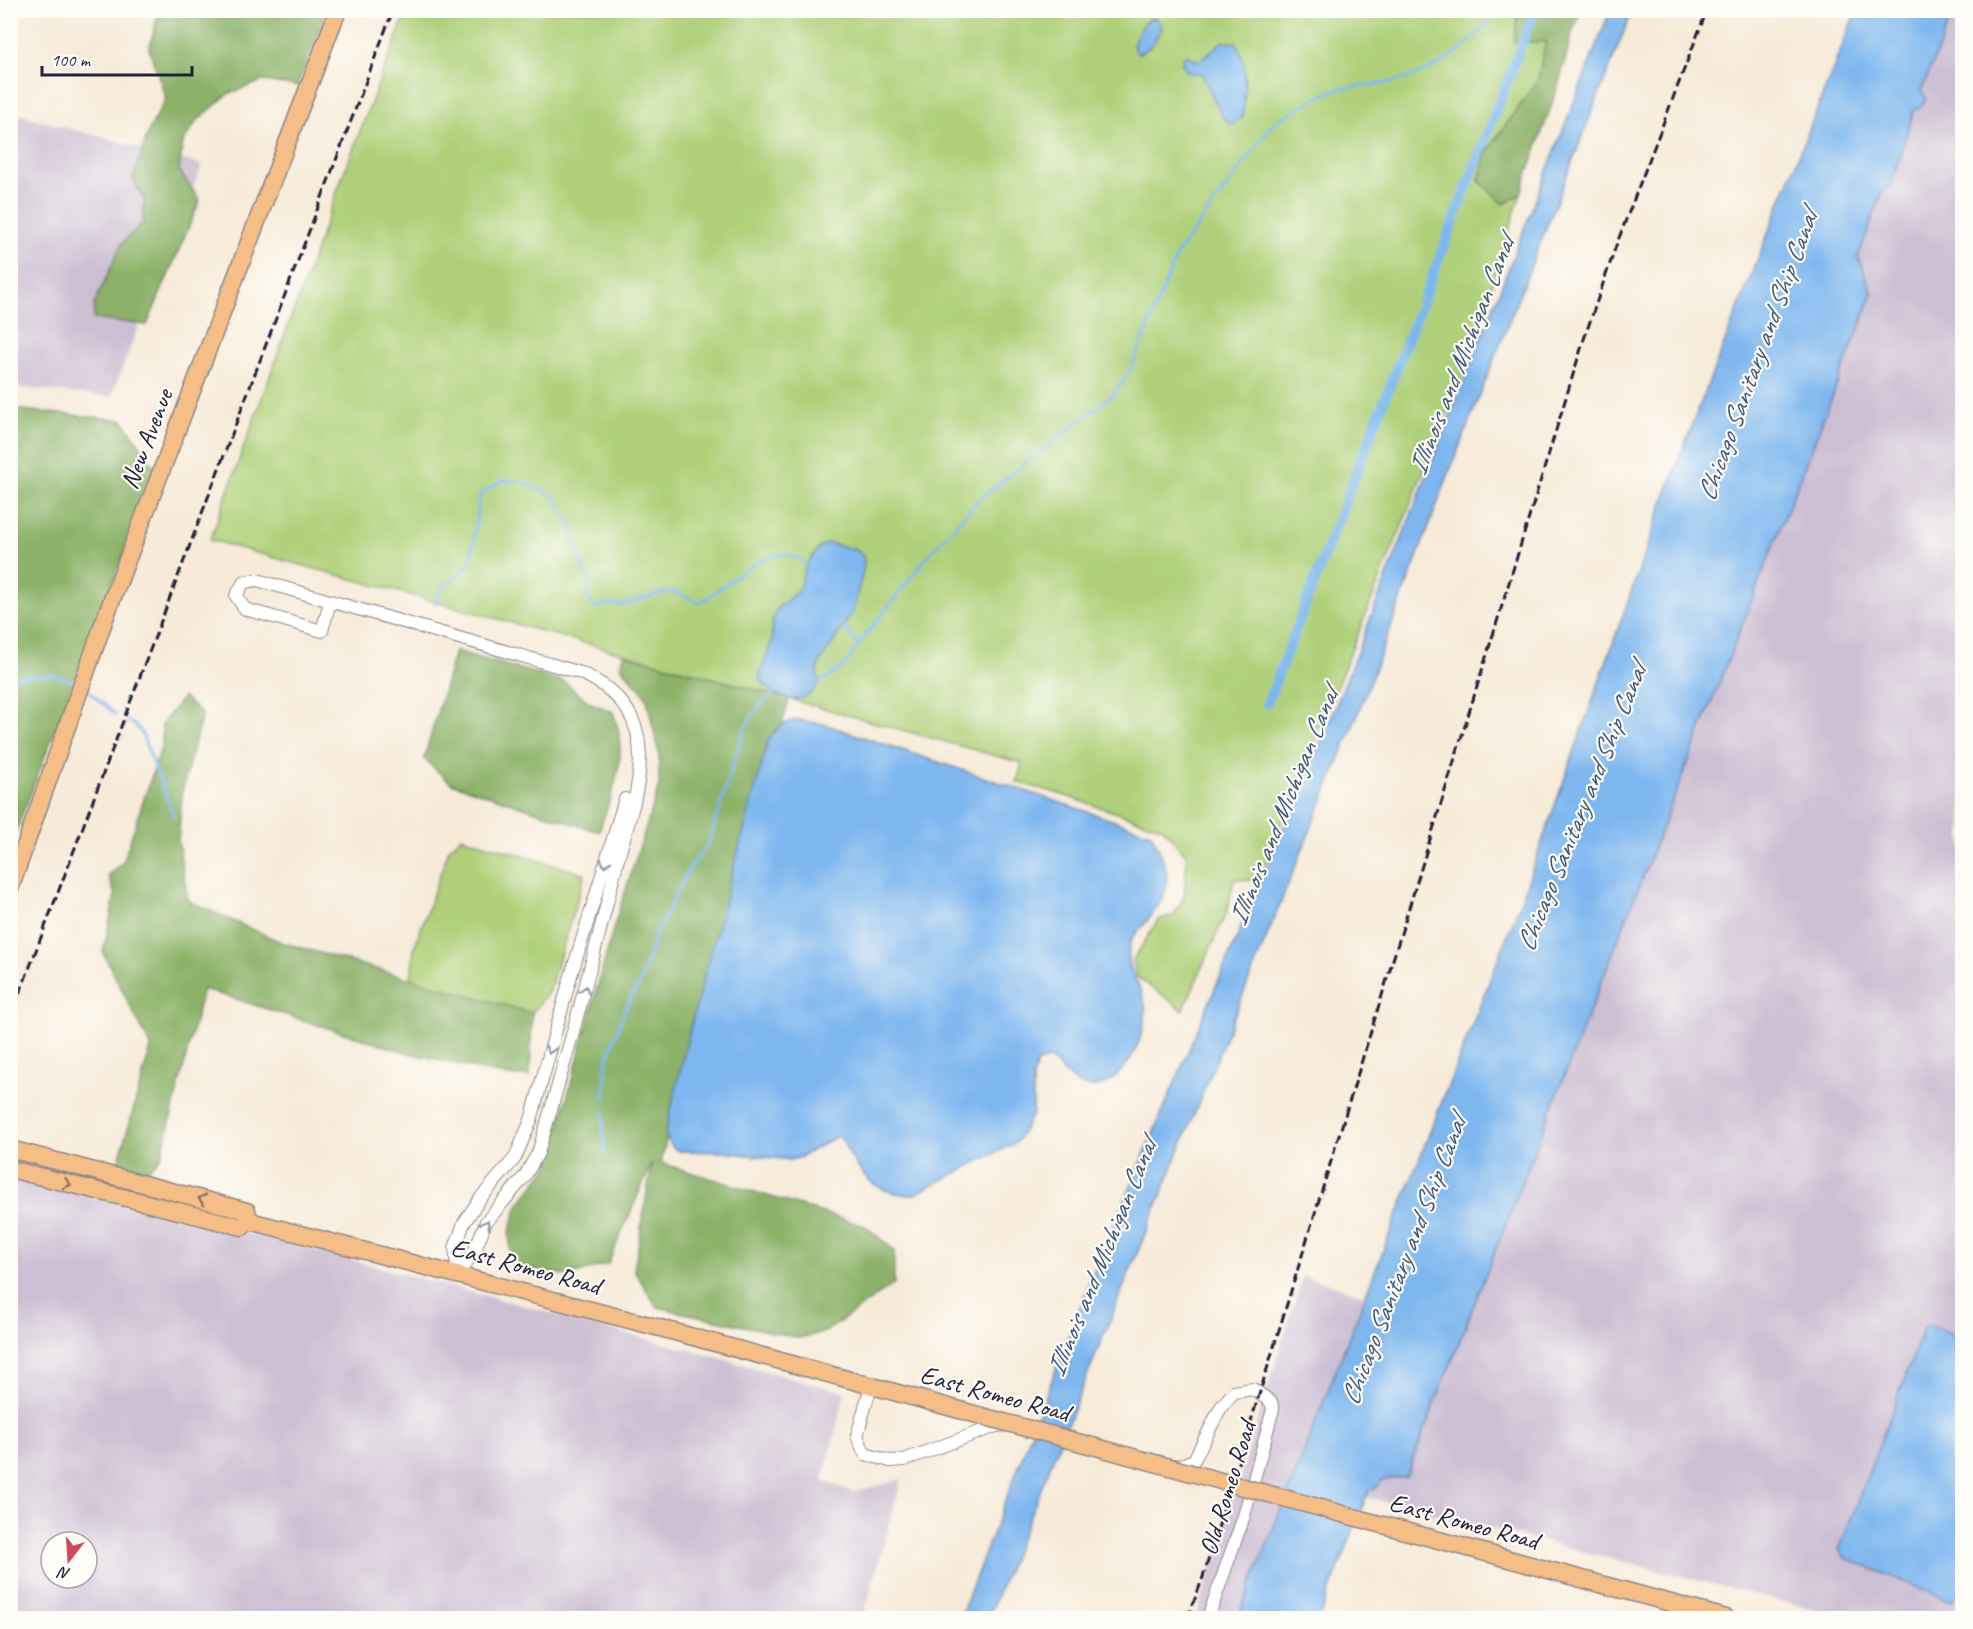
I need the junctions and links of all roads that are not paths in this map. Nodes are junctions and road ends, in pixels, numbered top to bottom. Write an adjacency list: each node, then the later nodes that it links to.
1 (338, 10): 4 (main road, New Avenue)
2 (330, 602): 2 (street); 3 (street)
3 (638, 768): 8 (street, one-way to 3); 8 (street, one-way to 8)
4 (10, 889)
5 (10, 1149): 7 (main road, East Romeo Road, one-way to 5)
6 (10, 1168): 7 (main road, East Romeo Road, one-way to 7)
7 (250, 1221): 8 (main road, East Romeo Road)
8 (458, 1274): 9 (main road, East Romeo Road)
9 (871, 1385): 10 (street, Old Romeo Road, bridge); 11 (main road, East Romeo Road, bridge)
10 (1208, 1618)
11 (1726, 1618)

